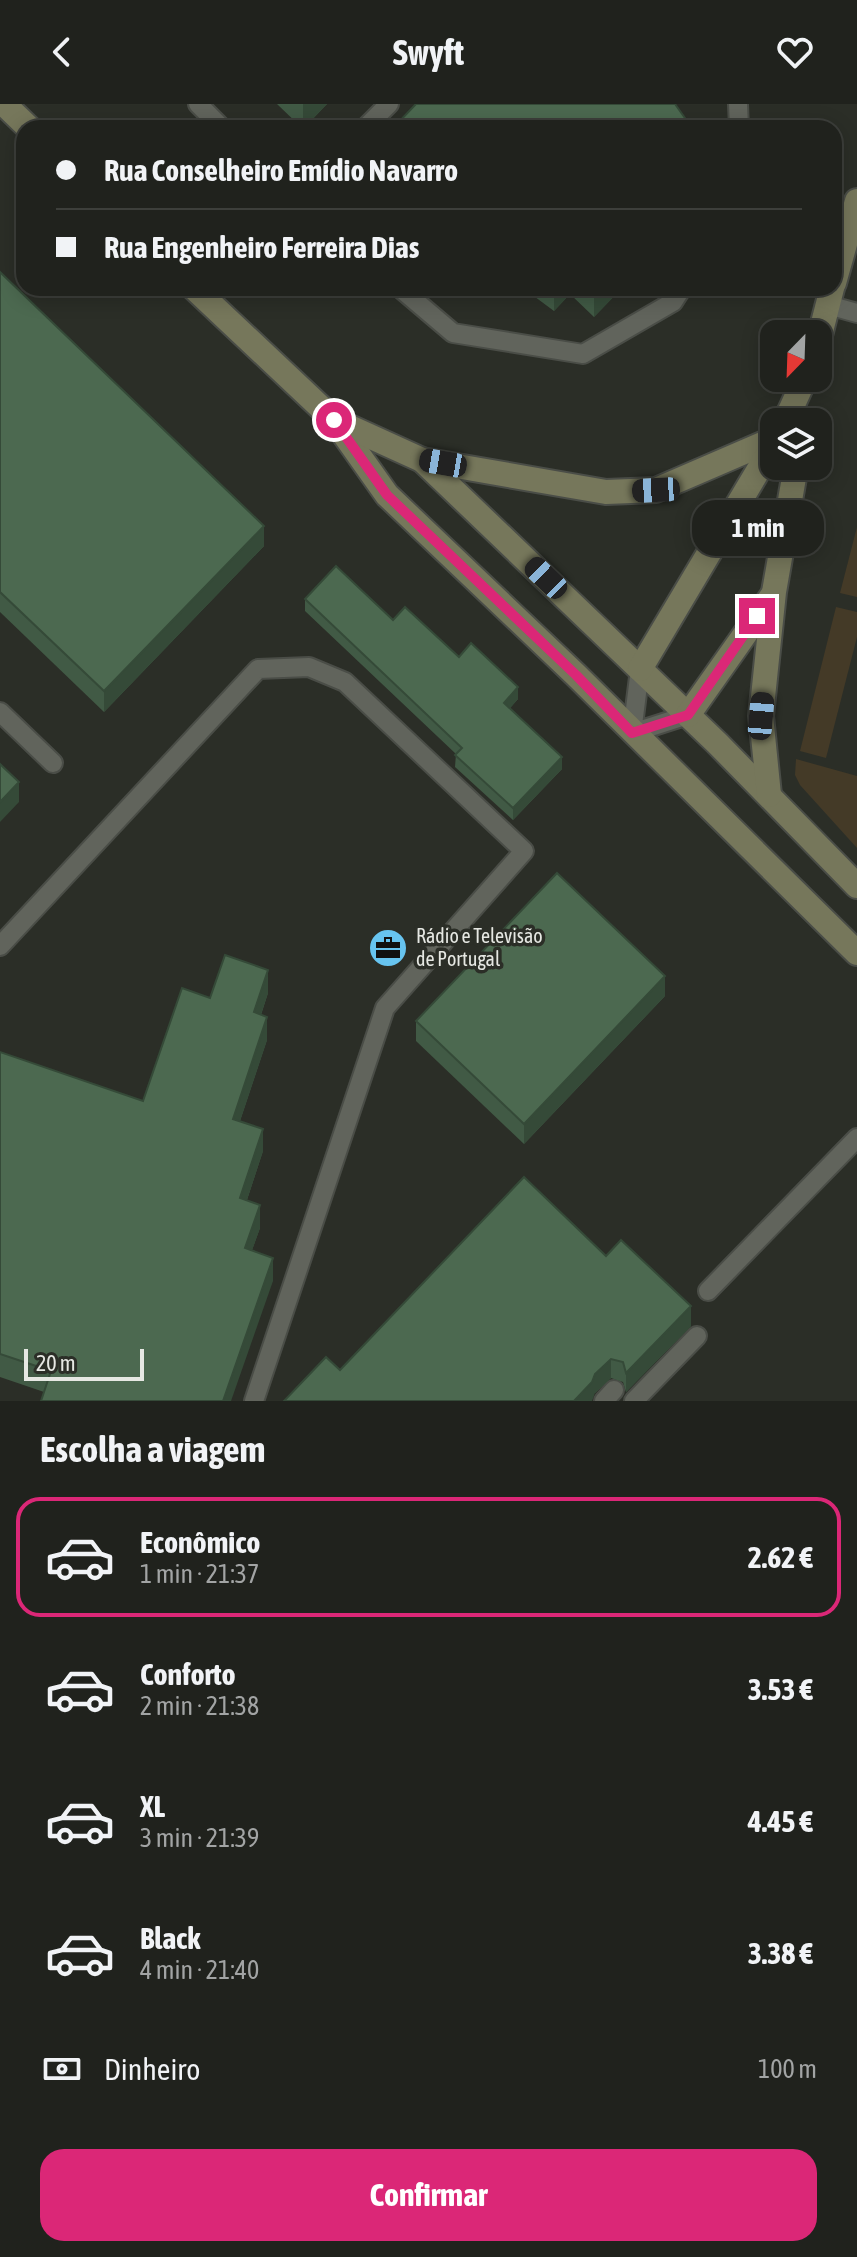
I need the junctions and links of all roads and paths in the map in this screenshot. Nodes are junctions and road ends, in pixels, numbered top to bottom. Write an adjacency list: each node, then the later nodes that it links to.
1 (4, 104): 4 (street)
2 (198, 104): 5 (lane)
3 (389, 104): 6 (lane)
4 (21, 120)
5 (214, 120)
6 (373, 120)
7 (857, 201): 8 (street)
8 (842, 254)
9 (202, 296): 16 (street)
10 (409, 296): 11 (lane)
11 (677, 296)
12 (830, 296): 15 (street)
13 (836, 296): 14 (lane)
14 (857, 313)
15 (824, 320)
16 (334, 420): 18 (street); 25 (street)
17 (760, 448): 18 (street)
18 (422, 460): 22 (street)
19 (760, 466): 22 (street)
20 (794, 480): 21 (street)
21 (774, 592): 24 (street); 27 (street)
22 (640, 669): 24 (street); 25 (lane)
23 (0, 712): 26 (lane)
24 (688, 715): 25 (lane); 27 (street)
25 (632, 733): 30 (street)
26 (53, 763)
27 (769, 795): 28 (street)
28 (857, 886)
29 (0, 946): 34 (lane)
30 (857, 953)
31 (857, 1138): 32 (lane)
32 (708, 1291)
33 (697, 1336): 35 (lane)
34 (254, 1401)
35 (634, 1401)

